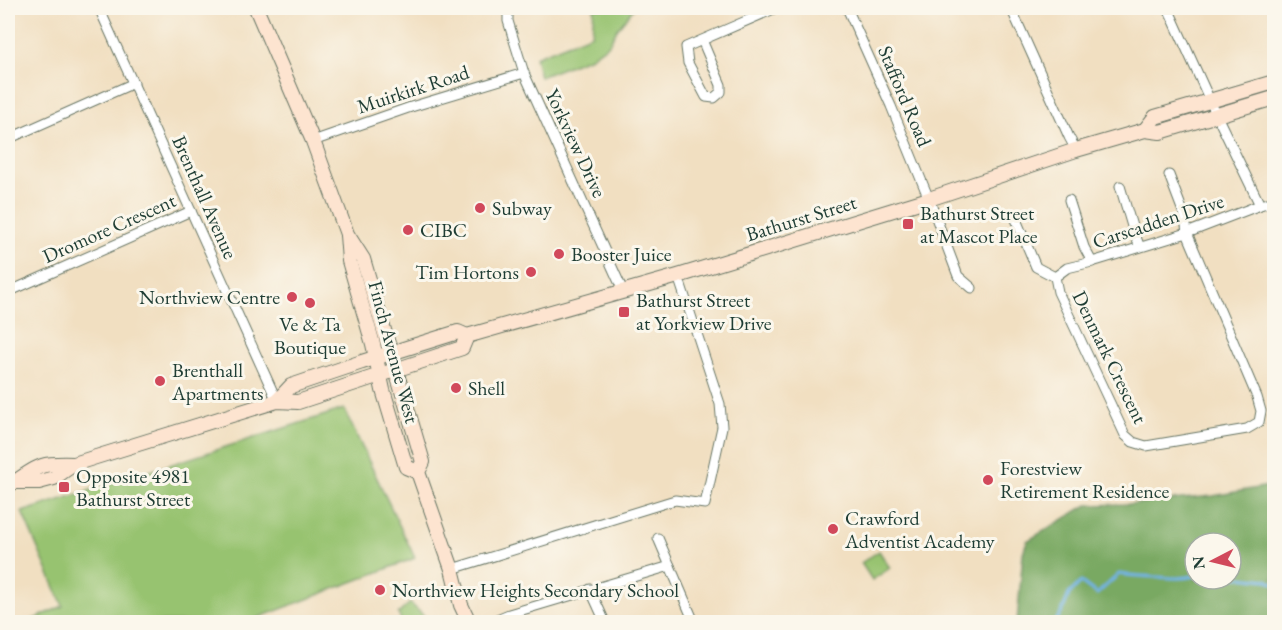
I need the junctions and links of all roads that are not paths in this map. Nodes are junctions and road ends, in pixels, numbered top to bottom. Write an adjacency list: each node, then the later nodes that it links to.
1 (99, 8): 11 (street, Brenthall Avenue)
2 (256, 8): 17 (main road, Finch Avenue West)
3 (508, 8): 9 (street, Yorkview Drive)
4 (776, 8): 8 (street)
5 (847, 8): 21 (street, Stafford Road)
6 (1011, 8): 18 (street)
7 (1168, 8): 13 (street)
8 (702, 40): 8 (street)
9 (524, 73): 17 (street, Muirkirk Road); 34 (street, Yorkview Drive)
10 (1275, 82): 13 (main road, Bathurst Street)
11 (134, 83): 16 (street); 25 (street, Brenthall Avenue)
12 (1275, 98): 14 (main road, Bathurst Street)
13 (1210, 101): 14 (street); 15 (main road, Bathurst Street)
14 (1217, 116): 15 (main road, Bathurst Street); 24 (street)
15 (1145, 130): 18 (main road, Bathurst Street)
16 (8, 139)
17 (314, 141): 28 (main road, Finch Avenue West)
18 (1076, 150): 21 (main road, Bathurst Street)
19 (1169, 175): 27 (street)
20 (1120, 186): 29 (street)
21 (929, 200): 31 (main road, Bathurst Street); 33 (street, Stafford Road)
22 (1069, 200): 30 (street)
23 (1275, 201): 24 (street, Carscadden Drive)
24 (1260, 205): 27 (street, Carscadden Drive)
25 (192, 211): 35 (street, Dromore Crescent); 41 (street, Brenthall Avenue)
26 (1015, 217): 32 (street)
27 (1187, 233): 29 (street, Carscadden Drive); 32 (street, Denmark Crescent)
28 (347, 234): 37 (main road, Finch Avenue West); 38 (main road, Finch Avenue West)
29 (1140, 247): 30 (street, Carscadden Drive)
30 (1092, 262): 32 (street, Carscadden Drive)
31 (678, 276): 34 (main road, Bathurst Street); 46 (street)
32 (1055, 277)
33 (972, 288)
34 (623, 291): 36 (main road, Bathurst Street)
35 (8, 292)
36 (467, 336): 37 (main road, Bathurst Street); 39 (main road, Bathurst Street)
37 (391, 353): 38 (main road, Bathurst Street); 39 (main road, Finch Avenue West)
38 (376, 358): 40 (main road, Finch Avenue West); 41 (main road, Bathurst Street)
39 (396, 370): 40 (main road, Bathurst Street); 42 (main road, Finch Avenue West)
40 (380, 375): 41 (main road, Bathurst Street); 42 (main road, Finch Avenue West)
41 (277, 401): 43 (main road, Bathurst Street)
42 (418, 472): 46 (main road, Finch Avenue West)
43 (11, 484)
44 (658, 538): 45 (street)
45 (670, 566): 47 (street); 52 (street)
46 (452, 569): 49 (main road, Finch Avenue West)
47 (590, 589): 48 (street); 51 (street)
48 (508, 619): 50 (street)
49 (469, 622)
50 (490, 622)
51 (605, 622)
52 (694, 622)

